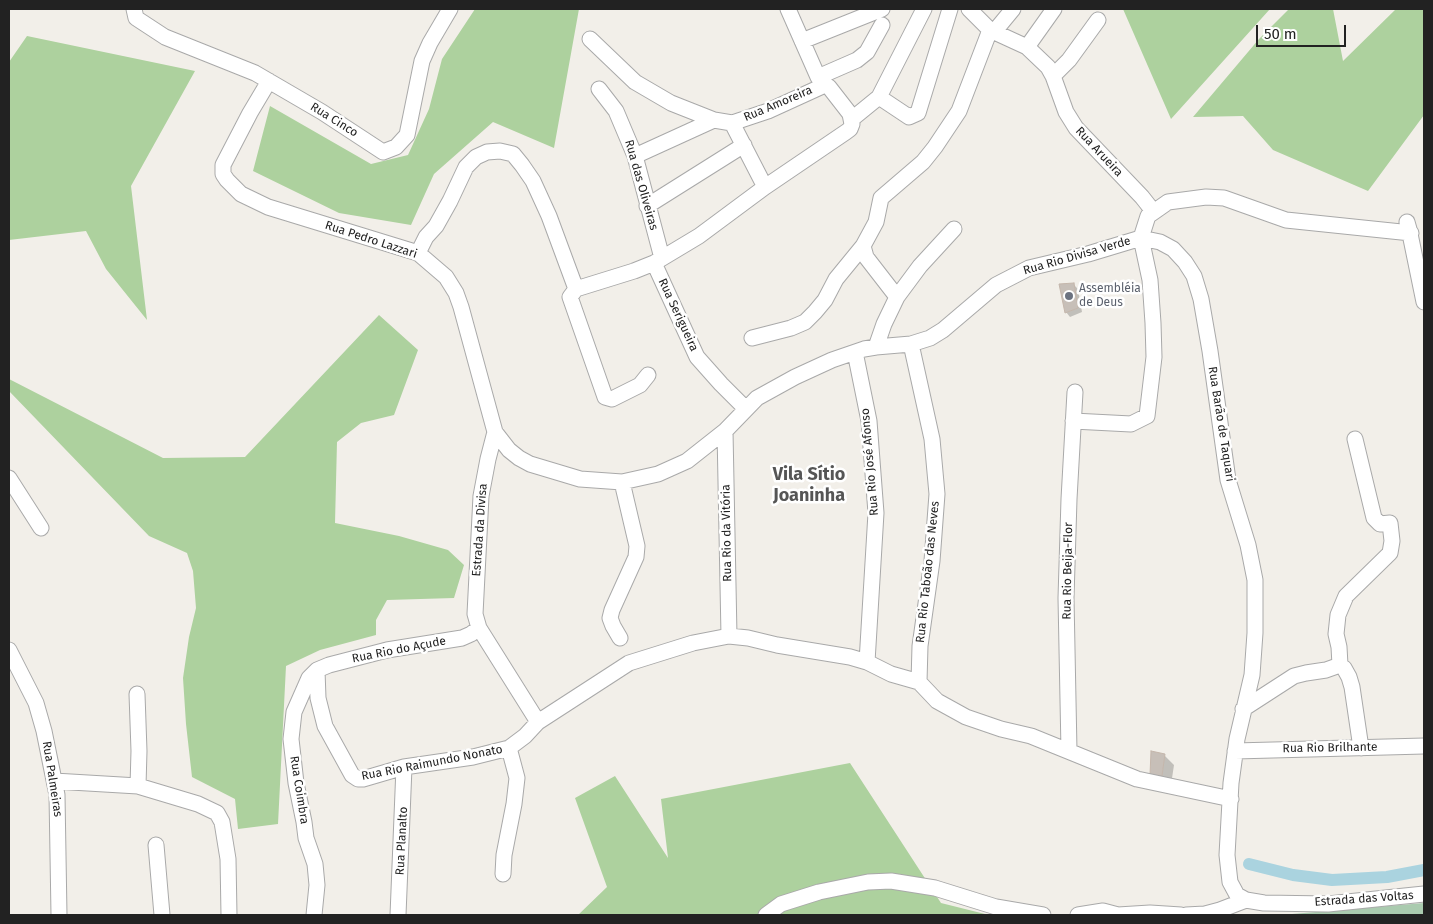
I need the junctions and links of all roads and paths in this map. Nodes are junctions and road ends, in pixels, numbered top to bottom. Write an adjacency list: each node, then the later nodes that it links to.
1 (450, 9): 17 (street, Rua Cinco)
2 (882, 9): 14 (street)
3 (924, 9): 20 (street)
4 (950, 9): 20 (street)
5 (969, 9): 12 (street, Rua Arueira)
6 (1013, 9): 12 (street)
7 (1054, 9): 15 (street)
8 (135, 13): 17 (street, Rua Cinco)
9 (791, 15): 14 (street)
10 (1098, 20): 16 (street)
11 (882, 25): 18 (street, Rua Amoreira)
12 (992, 31): 15 (street, Rua Arueira); 31 (street)
13 (590, 39): 21 (street)
14 (802, 41): 18 (street)
15 (1027, 47): 16 (street, Rua Arueira)
16 (1053, 76): 28 (street, Rua Arueira)
17 (269, 81): 32 (street, Rua Pedro Lazzari)
18 (821, 81): 22 (street, Rua Amoreira); 23 (street)
19 (599, 89): 25 (street, Rua das Oliveiras)
20 (879, 97): 23 (street)
21 (714, 120): 22 (street); 25 (street)
22 (732, 123): 24 (street)
23 (849, 126): 26 (street)
24 (744, 145): 26 (street); 27 (street)
25 (635, 156): 27 (street, Rua das Oliveiras)
26 (765, 187): 33 (street)
27 (647, 206): 33 (street, Rua das Oliveiras)
28 (1154, 211): 30 (street, Rua Rio Divisa Verde); 36 (street)
29 (954, 229): 35 (street)
30 (1142, 238): 38 (street, Rua Rio Divisa Verde); 44 (street); 60 (street, Rua Barão de Taquari)
31 (863, 246): 35 (street); 37 (street)
32 (418, 253): 34 (street); 46 (street, Rua Pedro Lazzari)
33 (658, 260): 34 (street); 43 (street, Rua Serigueira)
34 (576, 289): 41 (street)
35 (897, 297): 39 (street)
36 (1424, 302)
37 (752, 338)
38 (911, 344): 39 (street, Rua Rio Divisa Verde); 58 (street, Rua Rio Taboão das Neves)
39 (876, 347): 40 (street, Rua Rio Divisa Verde)
40 (855, 352): 43 (street, Rua Rio Divisa Verde); 55 (street, Rua Rio José Afonso)
41 (648, 375)
42 (1074, 392): 44 (street, Rua Rio Beija-Flor)
43 (746, 409): 45 (street, Rua Rio Divisa Verde)
44 (1073, 421): 65 (street, Rua Rio Beija-Flor)
45 (725, 431): 49 (street, Rua Rio Divisa Verde); 52 (street, Rua Rio da Vitória)
46 (495, 432): 49 (street, Rua Rio Divisa Verde); 51 (street, Estrada da Divisa)
47 (1354, 439): 56 (street)
48 (9, 478): 50 (street)
49 (622, 482): 53 (street)
50 (41, 528)
51 (479, 628): 57 (street, Rua Rio do Açude); 61 (street)
52 (729, 636): 55 (street, Rua Rio Raimundo Nonato); 61 (street, Rua Rio Raimundo Nonato)
53 (620, 638)
54 (9, 650): 68 (street, Rua Palmeiras)
55 (867, 662): 58 (street, Rua Rio Raimundo Nonato)
56 (1340, 665): 60 (street); 64 (street)
57 (317, 670): 67 (street, Rua Rio Raimundo Nonato); 78 (street, Rua Coimbra)
58 (919, 682): 65 (street)
59 (137, 694): 69 (street)
60 (1243, 709): 66 (street, Rua Barão de Taquari)
61 (538, 722): 63 (street, Rua Rio Raimundo Nonato)
62 (1424, 746): 64 (street, Rua Rio Brilhante)
63 (509, 748): 67 (street, Rua Rio Raimundo Nonato); 72 (street)
64 (1361, 748): 66 (street, Rua Rio Brilhante)
65 (1069, 751): 70 (street)
66 (1235, 751): 70 (street, Rua Barão de Taquari)
67 (404, 767): 79 (street, Rua Planalto)
68 (54, 781): 69 (street); 75 (street, Rua Palmeiras)
69 (138, 786): 77 (street)
70 (1231, 798): 74 (street, Rua Barão de Taquari)
71 (156, 845): 76 (street)
72 (502, 874)
73 (1424, 894): 74 (street, Estrada das Voltas)
74 (1246, 900): 84 (street)
75 (59, 915)
76 (162, 915)
77 (229, 915)
78 (314, 915)
79 (398, 915)
80 (766, 915): 81 (street)
81 (1043, 915)
82 (1078, 915): 83 (street)
83 (1181, 915)
84 (1186, 915)

